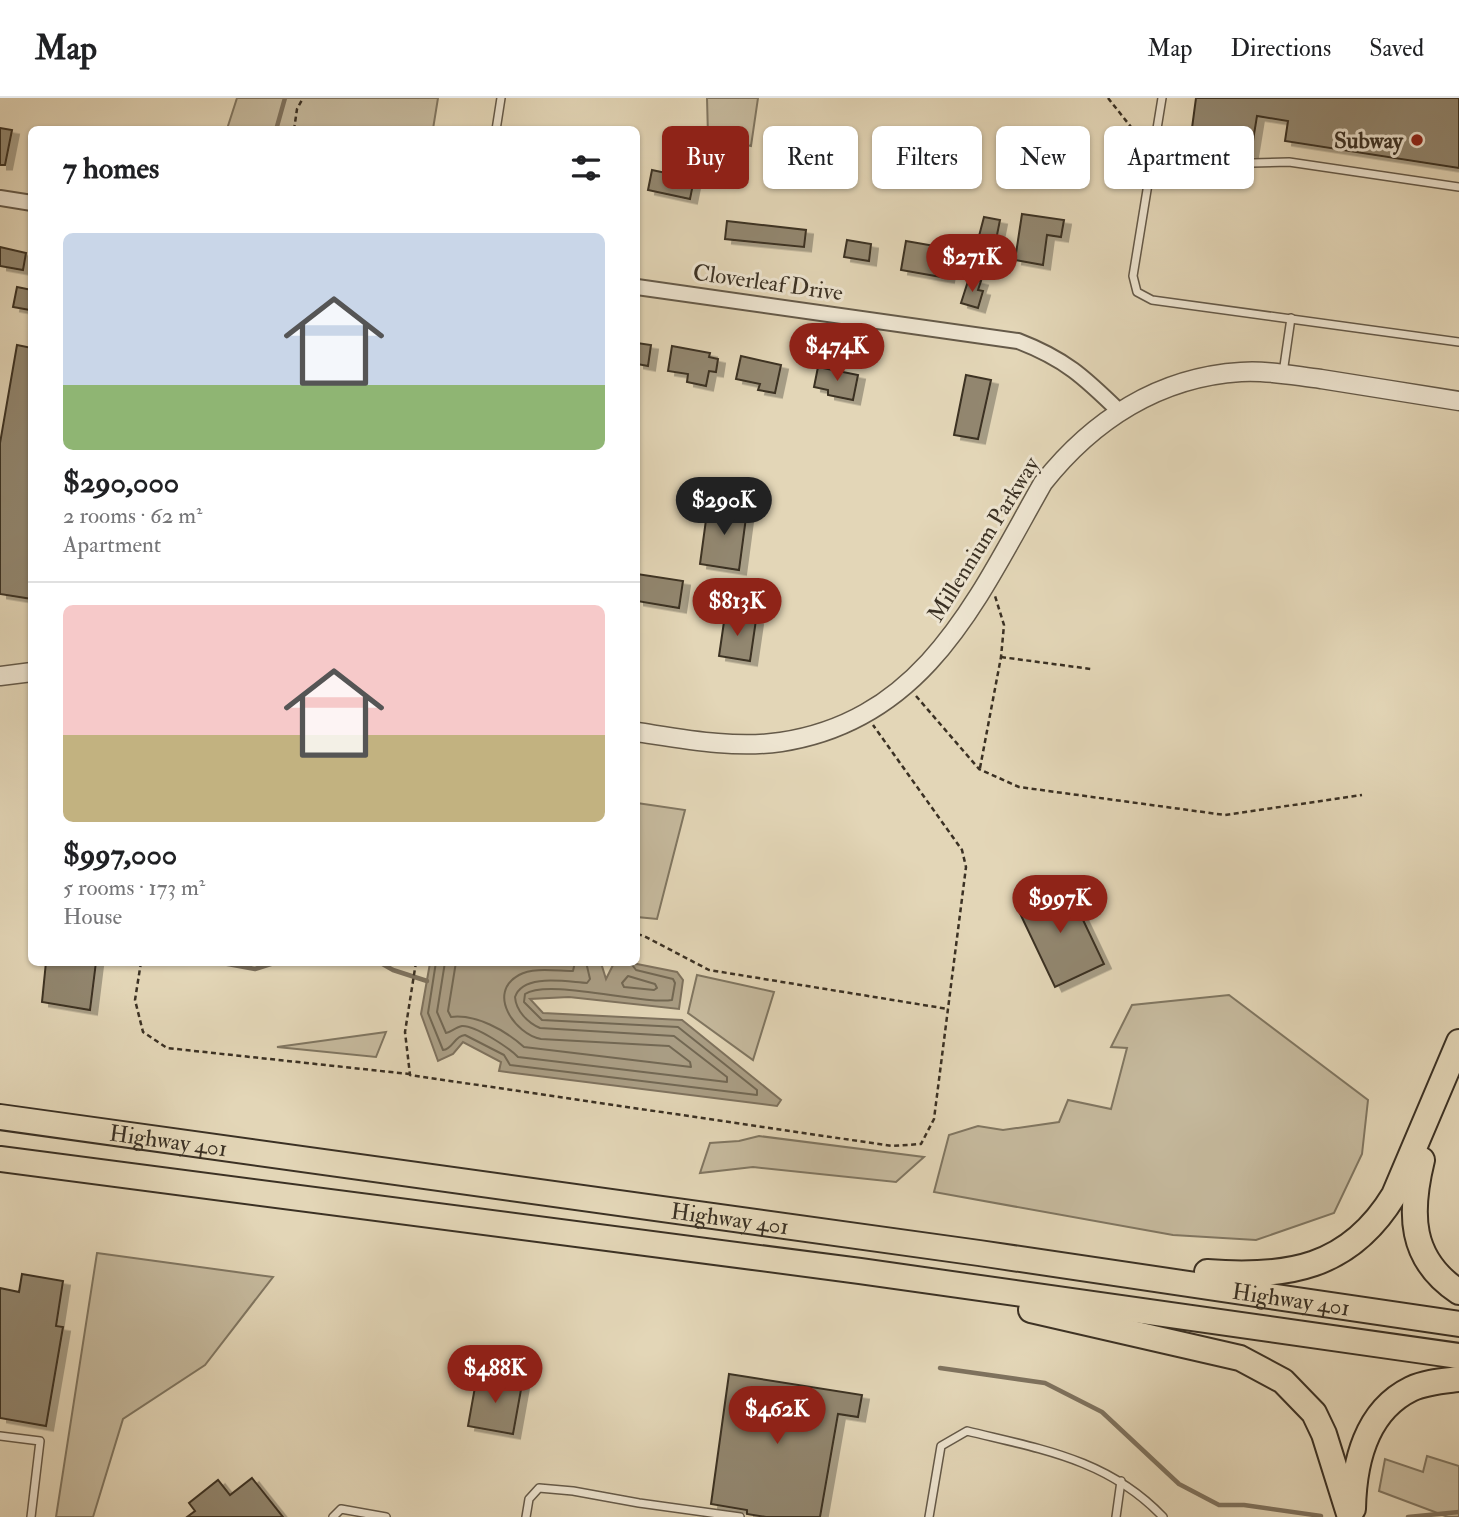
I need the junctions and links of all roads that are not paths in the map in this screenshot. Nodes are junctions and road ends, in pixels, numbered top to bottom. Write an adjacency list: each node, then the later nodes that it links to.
1 (501, 98): 3 (lane)
2 (1162, 98): 4 (lane)
3 (497, 126)
4 (1157, 126)
5 (1254, 163): 6 (lane)
6 (1459, 187)
7 (1147, 189): 11 (lane)
8 (0, 198): 9 (street)
9 (28, 202)
10 (640, 286): 15 (street, Cloverleaf Drive)
11 (1291, 318): 12 (lane); 13 (lane)
12 (1459, 342)
13 (1283, 374): 14 (street, Millennium Parkway); 15 (street, Millennium Parkway)
14 (1459, 401)
15 (1119, 411): 18 (street, Millennium Parkway)
16 (28, 672): 17 (street)
17 (0, 676)
18 (640, 732)
19 (1459, 1042): 20 (highway)
20 (1444, 1082): 23 (highway); 25 (highway)
21 (0, 1117): 23 (highway, Highway 401)
22 (0, 1159): 24 (highway, Highway 401)
23 (979, 1252): 26 (highway, Highway 401)
24 (860, 1271): 27 (highway, Highway 401); 39 (highway)
25 (1459, 1292)
26 (1459, 1324)
27 (1459, 1356)
28 (1459, 1379): 39 (highway)
29 (0, 1436): 31 (lane)
30 (1121, 1481): 36 (lane); 37 (lane); 38 (lane)
31 (31, 1517)
32 (333, 1517): 33 (lane)
33 (386, 1517)
34 (526, 1517): 35 (lane)
35 (740, 1517)
36 (929, 1517)
37 (1116, 1517)
38 (1163, 1517)
39 (1352, 1517)

